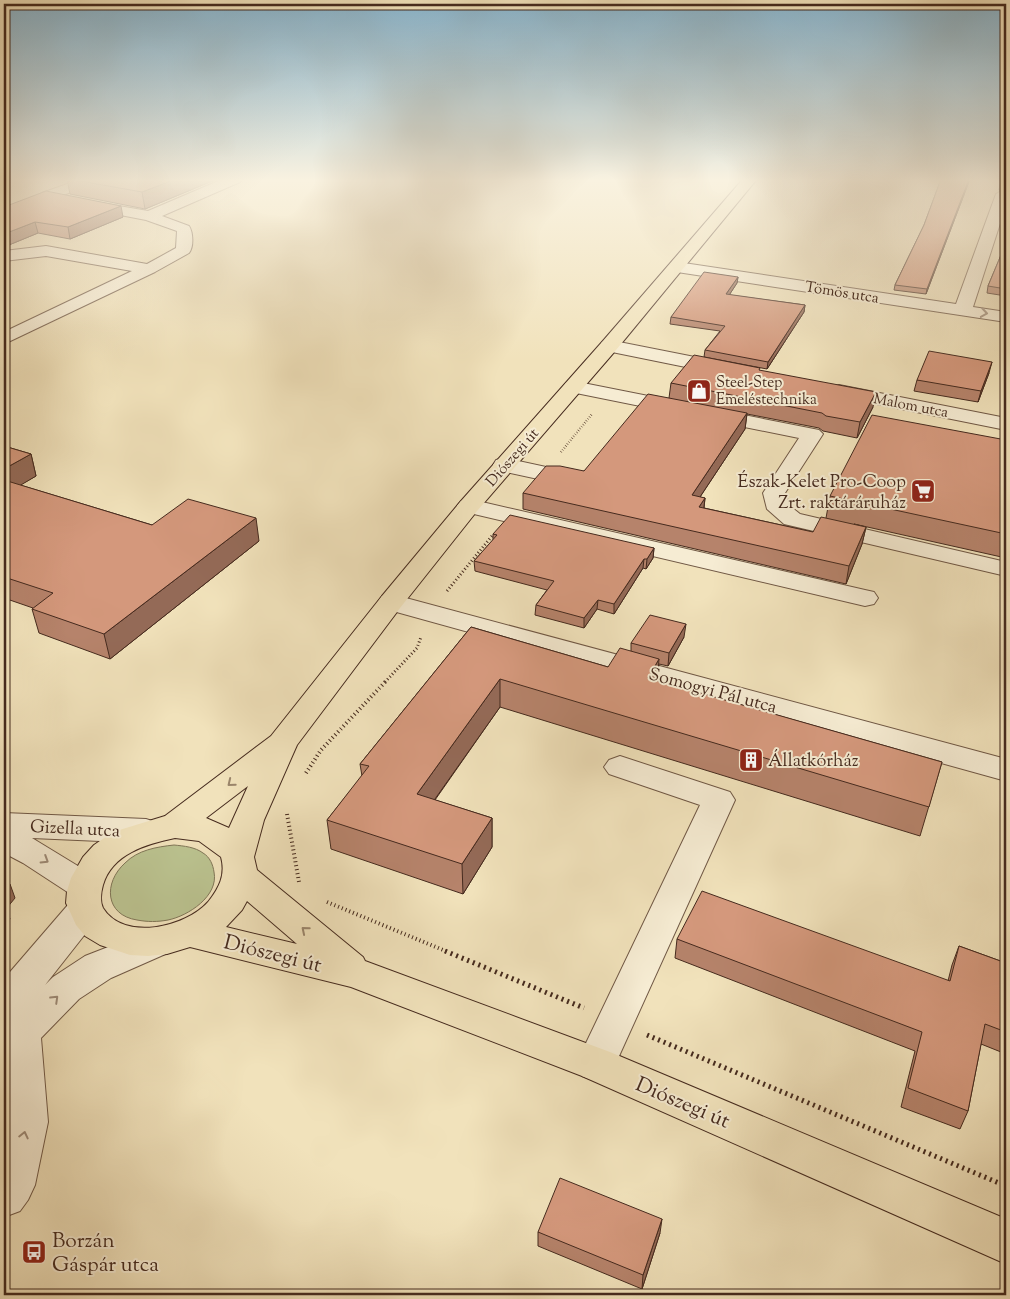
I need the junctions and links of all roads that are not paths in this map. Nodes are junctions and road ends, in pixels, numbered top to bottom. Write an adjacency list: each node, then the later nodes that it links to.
1 (184, 240): 6 (street)
2 (700, 240): 5 (main road, Diószegi út)
3 (988, 240): 7 (street)
4 (4, 256): 6 (street)
5 (677, 267): 7 (street, Tömös utca); 10 (main road, Diószegi út)
6 (150, 269): 9 (street)
7 (963, 310): 8 (street, Tömös utca, one-way to 8)
8 (1006, 317)
9 (4, 338)
10 (609, 346): 11 (street); 13 (main road, Diószegi út)
11 (742, 372)
12 (820, 387): 14 (street, Malom utca)
13 (572, 388): 15 (main road, Diószegi út); 18 (street)
14 (1006, 424)
15 (504, 465): 16 (street); 17 (main road, Diószegi út)
16 (548, 474)
17 (469, 506): 19 (street); 20 (main road, Diószegi út)
18 (1006, 569)
19 (865, 598)
20 (391, 602): 21 (main road, Diószegi út); 23 (street, Somogyi Pál utca)
21 (283, 742): 25 (main road, Diószegi út, one-way to 25); 27 (main road, Diószegi út)
22 (620, 767): 32 (street)
23 (1006, 770)
24 (4, 825): 25 (street, Gizella utca)
25 (161, 829): 27 (main road); 28 (main road)
26 (4, 838): 28 (street, Gizella utca, one-way to 28)
27 (239, 866): 29 (main road); 30 (main road, Diószegi út, one-way to 27)
28 (84, 898): 29 (main road); 31 (street)
29 (174, 937): 30 (main road, Diószegi út); 31 (street, one-way to 29)
30 (356, 973): 32 (main road, Diószegi út)
31 (9, 1029): 33 (street, one-way to 31)
32 (596, 1064): 34 (main road, Diószegi út)
33 (4, 1196)
34 (1006, 1242)

